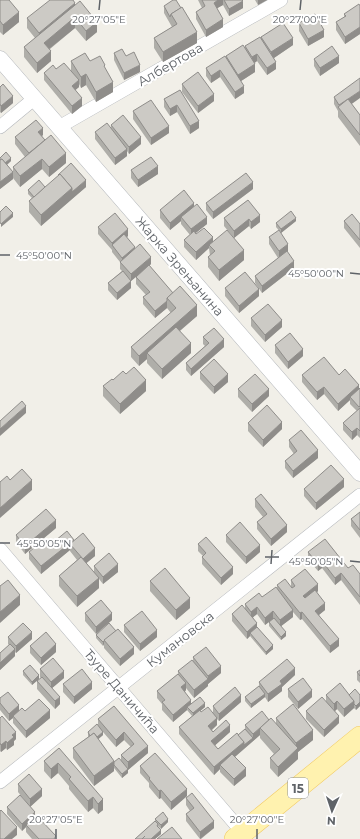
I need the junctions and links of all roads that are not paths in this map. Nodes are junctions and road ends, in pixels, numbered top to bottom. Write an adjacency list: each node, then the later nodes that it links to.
1 (281, 0): 5 (street, Албертова)
2 (0, 59): 3 (street, Жарка Зрењанина)
3 (35, 98): 4 (street); 5 (street, Жарка Зрењанина)
4 (0, 127)
5 (59, 127): 6 (street, Жарка Зрењанина)
6 (360, 473)
7 (360, 495): 9 (street, Кумановска)
8 (0, 549): 9 (street, Ђуре Даничића)
9 (119, 687): 11 (street, Кумановска); 12 (street, Ђуре Даничића)
10 (360, 738): 12 (main road, 15)
11 (0, 782)
12 (239, 836)

